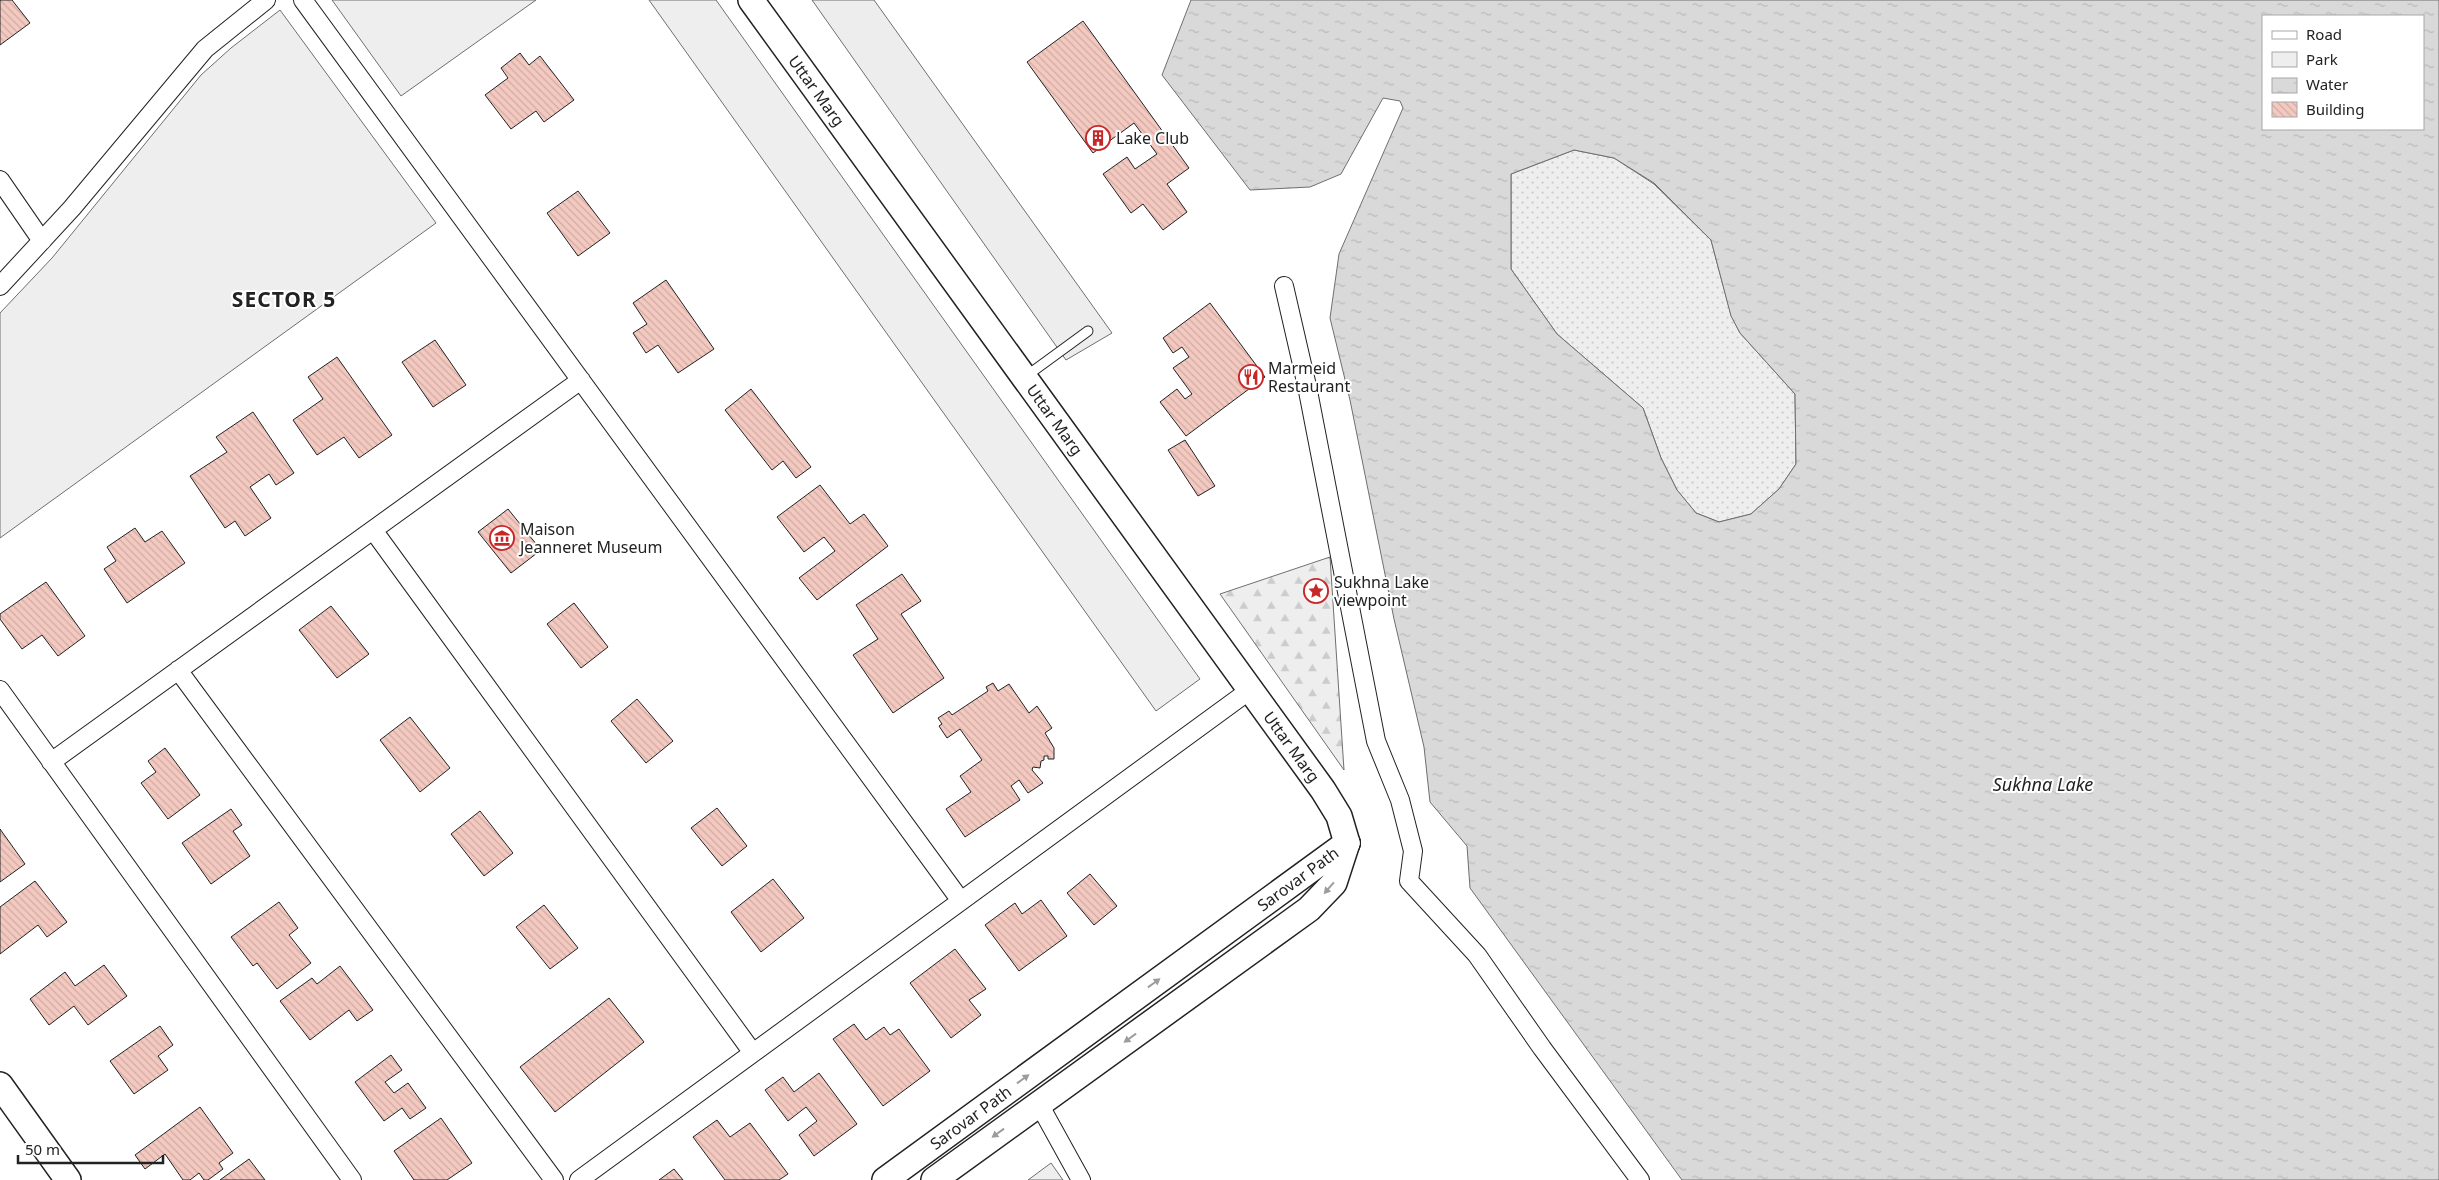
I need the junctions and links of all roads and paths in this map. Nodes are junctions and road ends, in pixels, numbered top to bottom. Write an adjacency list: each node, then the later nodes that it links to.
1 (266, 0): 5 (street)
2 (303, 0): 10 (street)
3 (751, 0): 9 (main road, Uttar Marg)
4 (0, 180): 5 (street)
5 (42, 241): 6 (street)
6 (0, 286)
7 (1284, 286): 28 (street)
8 (1088, 331): 9 (lane)
9 (1024, 378): 14 (main road, Uttar Marg)
10 (580, 380): 11 (street); 17 (street)
11 (373, 530): 12 (street); 18 (street)
12 (178, 670): 15 (street); 23 (street)
13 (0, 690): 15 (street)
14 (1250, 690): 16 (main road, Uttar Marg); 17 (street)
15 (51, 762): 22 (street)
16 (1347, 843): 20 (main road, Sarovar Path, one-way to 20); 25 (main road, Sarovar Path, one-way to 16)
17 (961, 901): 18 (street)
18 (753, 1053): 24 (street)
19 (0, 1085): 21 (main road)
20 (1039, 1104): 26 (main road, Sarovar Path, one-way to 26); 27 (street)
21 (68, 1180)
22 (352, 1180)
23 (554, 1180)
24 (579, 1180)
25 (884, 1180)
26 (934, 1180)
27 (1081, 1180)
28 (1640, 1180)

